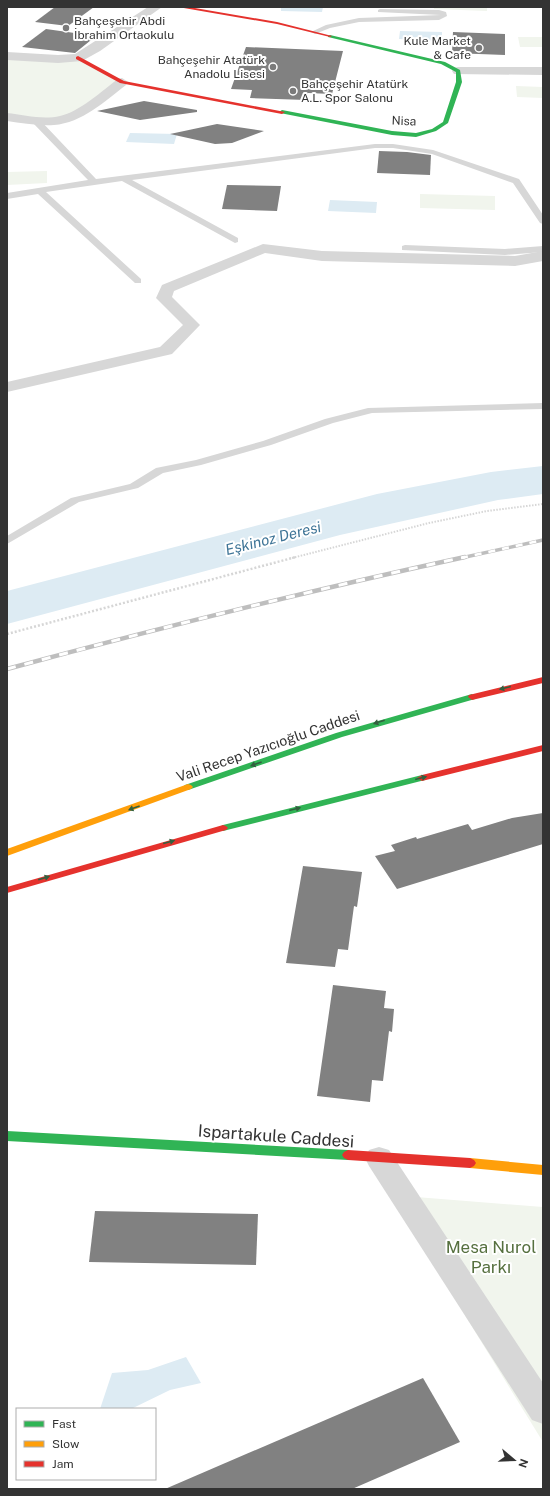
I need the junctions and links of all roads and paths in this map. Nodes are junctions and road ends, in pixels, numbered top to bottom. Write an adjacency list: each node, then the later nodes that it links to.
1 (156, 7): 6 (street)
2 (180, 7): 4 (street)
3 (380, 11): 4 (lane)
4 (315, 32): 7 (street)
5 (7, 56): 6 (street)
6 (78, 58): 9 (street, Nisa)
7 (458, 71): 8 (street); 12 (street, Nisa)
8 (543, 71)
9 (122, 82): 11 (street); 12 (street, Nisa)
10 (7, 117): 11 (street)
11 (36, 121): 15 (lane)
12 (416, 135): 13 (lane)
13 (393, 146): 14 (lane); 18 (lane)
14 (123, 178): 15 (lane); 19 (lane)
15 (94, 182): 16 (lane)
16 (40, 191): 17 (lane); 23 (lane)
17 (7, 196)
18 (543, 221)
19 (235, 240)
20 (405, 248): 21 (lane)
21 (543, 249)
22 (543, 256): 24 (street)
23 (138, 281)
24 (7, 387)
25 (543, 406): 27 (lane)
26 (543, 504): 28 (path)
27 (7, 540)
28 (7, 634)
29 (543, 680): 31 (street, Vali Recep Yazıcıoğlu Caddesi, one-way to 31)
30 (543, 748): 32 (street, one-way to 30)
31 (7, 853)
32 (7, 890)
33 (7, 1136): 34 (street, Ispartakule Caddesi)
34 (379, 1158): 35 (street, Ispartakule Caddesi); 36 (street)
35 (543, 1170)
36 (543, 1410)

